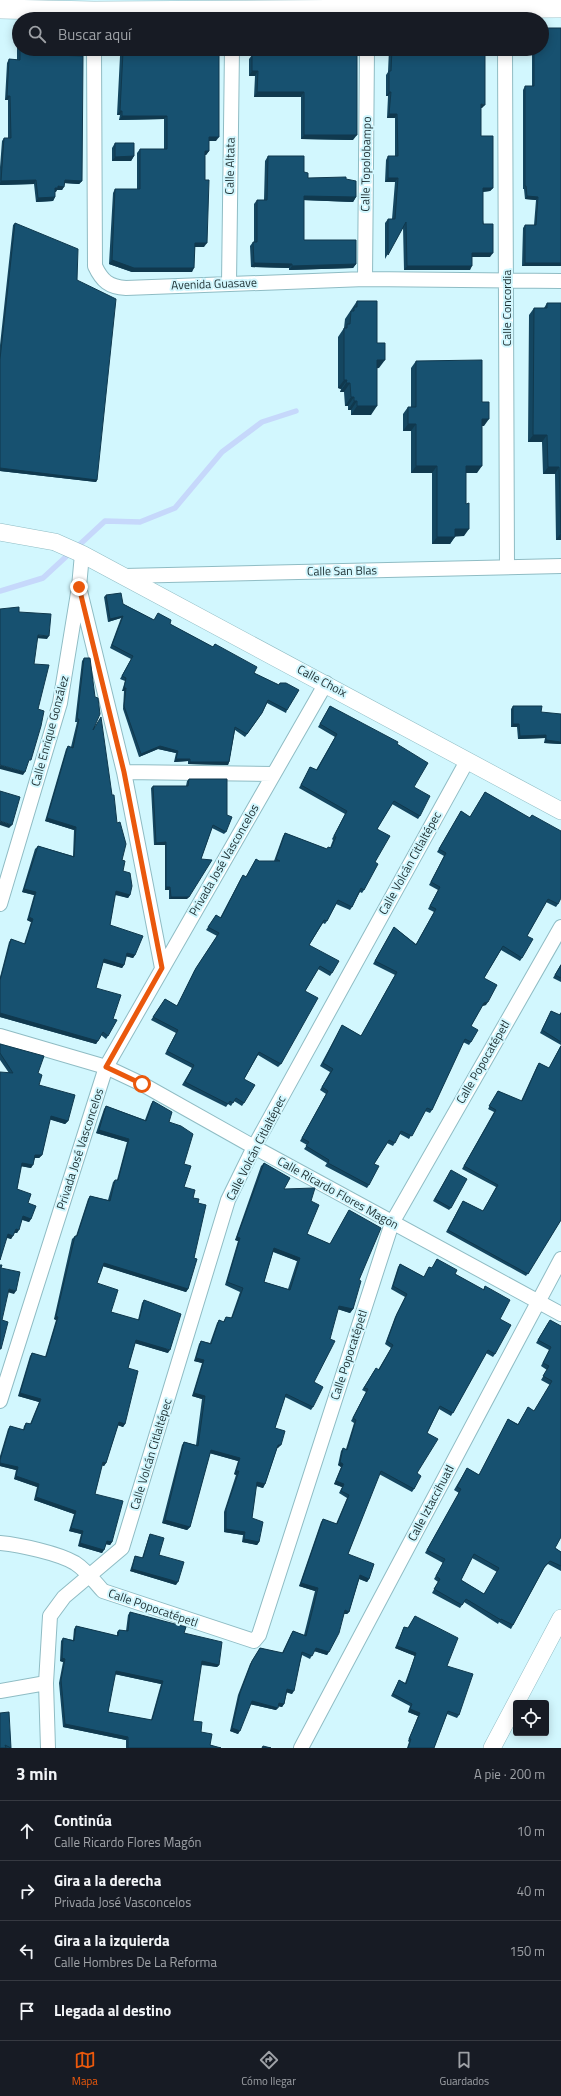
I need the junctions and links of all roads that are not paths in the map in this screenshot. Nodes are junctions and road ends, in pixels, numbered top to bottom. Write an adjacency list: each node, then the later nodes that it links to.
1 (561, 8): 4 (main road)
2 (0, 9): 5 (main road)
3 (368, 9): 4 (main road); 6 (main road)
4 (505, 9)
5 (94, 10): 6 (main road)
6 (232, 10)
7 (94, 56): 14 (street, Avenida Guasave)
8 (232, 56): 14 (street, Calle Altata)
9 (367, 56): 11 (street, Calle Topolobampo)
10 (505, 56): 12 (street, Calle Concordia)
11 (365, 279): 12 (street, Avenida Guasave); 14 (street, Avenida Guasave)
12 (507, 280): 13 (street, Avenida Guasave); 18 (street, Calle Concordia)
13 (561, 281)
14 (229, 283)
15 (0, 532): 16 (street, Calle Choix)
16 (82, 554): 19 (street, Calle Choix); 20 (street, Calle Enrique González)
17 (561, 566): 18 (street, Calle San Blas)
18 (507, 567): 19 (street, Calle San Blas)
19 (124, 576): 21 (street, Calle Choix)
20 (79, 587): 23 (street); 26 (street, Calle Enrique González)
21 (326, 683): 22 (street, Calle Choix); 24 (street, Privada José Vasconcelos)
22 (467, 760): 25 (street, Calle Choix); 31 (street, Calle Volcán Citlaltépec)
23 (124, 772): 24 (street); 28 (street)
24 (273, 774): 28 (street, Privada José Vasconcelos)
25 (561, 811)
26 (0, 904)
27 (561, 927): 32 (street, Calle Popocatépetl)
28 (162, 968): 30 (street, Privada José Vasconcelos)
29 (0, 1036): 30 (street, Calle Ricardo Flores Magón)
30 (106, 1067): 31 (street, Calle Ricardo Flores Magón); 36 (street, Privada José Vasconcelos)
31 (254, 1147): 32 (street, Calle Ricardo Flores Magón); 38 (street, Calle Volcán Citlaltépec)
32 (392, 1222): 34 (street, Calle Ricardo Flores Magón); 38 (street, Calle Popocatépetl)
33 (561, 1259): 34 (street, Calle Iztaccihuatl)
34 (537, 1301): 35 (street, Calle Ricardo Flores Magón); 43 (street, Calle Iztaccihuatl)
35 (561, 1314)
36 (0, 1401)
37 (0, 1543): 38 (street)
38 (91, 1576): 40 (street, Calle Volcán Citlaltépec)
39 (561, 1618): 44 (street)
40 (46, 1683): 41 (street); 42 (street, Calle Volcán Citlaltépec)
41 (0, 1691)
42 (48, 1748)
43 (301, 1748)
44 (492, 1748)

